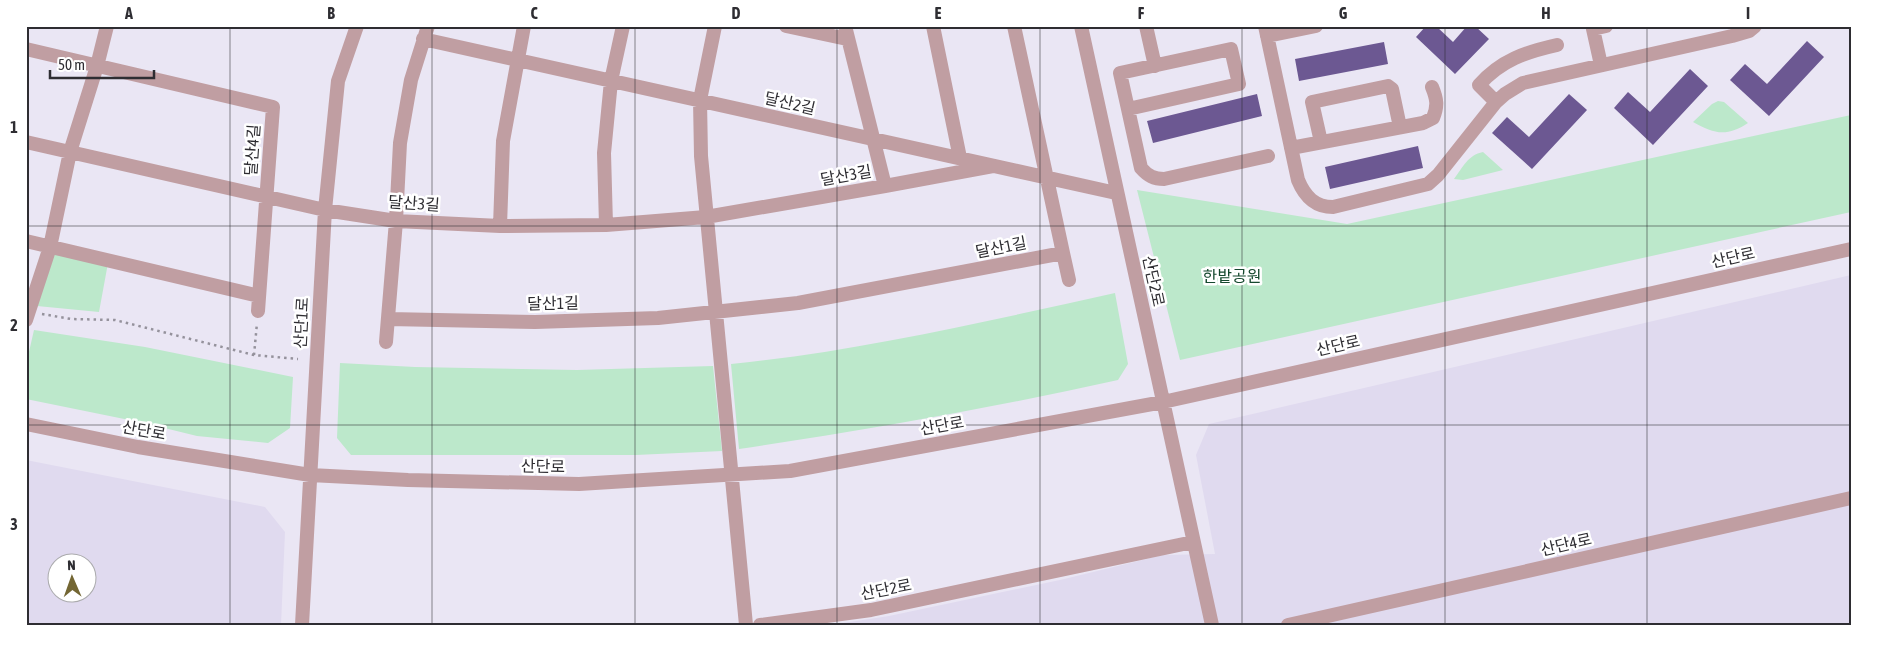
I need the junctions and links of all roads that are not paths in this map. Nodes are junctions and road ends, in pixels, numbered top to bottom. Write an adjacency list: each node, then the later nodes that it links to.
1 (106, 26): 22 (street)
2 (357, 26): 42 (street, 산단1로)
3 (524, 26): 20 (street)
4 (623, 26): 24 (street)
5 (715, 26): 26 (street)
6 (786, 26): 15 (street)
7 (1014, 26): 38 (street)
8 (1081, 26): 40 (street, 산단2로)
9 (1146, 26): 23 (street)
10 (1316, 26): 14 (street)
11 (1606, 26): 21 (street)
12 (1755, 26): 16 (street)
13 (934, 29): 36 (street)
14 (1266, 31): 33 (street)
15 (846, 32): 30 (street)
16 (1723, 32): 21 (street)
17 (425, 33): 20 (street, 달산2길); 44 (street)
18 (1558, 45): 27 (street)
19 (26, 49): 22 (street, 달산4길)
20 (517, 60): 24 (street, 달산2길); 46 (street)
21 (1601, 65): 27 (street)
22 (97, 66): 34 (street); 41 (street, 달산4길)
23 (1154, 66): 28 (street); 28 (street)
24 (611, 81): 26 (street, 달산2길); 45 (street)
25 (1432, 87): 29 (street)
26 (700, 100): 30 (street, 달산2길); 43 (street)
27 (1496, 102): 33 (street)
28 (1128, 109): 35 (street)
29 (1400, 128): 32 (street); 32 (street)
30 (873, 139): 36 (street, 달산2길); 39 (street)
31 (26, 142): 34 (street, 달산4길)
32 (1321, 142): 33 (street)
33 (1291, 148)
34 (70, 152): 41 (street, 달산4길); 49 (street)
35 (1268, 156)
36 (960, 158): 37 (street, 달산2길)
37 (993, 166): 38 (street, 달산2길); 39 (street, 달산3길)
38 (1048, 178): 40 (street, 달산2길); 47 (street)
39 (885, 186): 43 (street, 달산3길)
40 (1116, 193): 58 (street, 산단2로)
41 (266, 197): 42 (street, 달산3길); 52 (street, 달산4길)
42 (325, 210): 44 (street, 달산3길); 60 (street, 산단1로)
43 (706, 217): 45 (street, 달산3길); 54 (street)
44 (396, 221): 46 (street, 달산3길); 56 (street)
45 (606, 225): 46 (street, 달산3길)
46 (500, 226)
47 (1060, 238): 51 (street); 54 (street, 달산1길)
48 (26, 241): 49 (street)
49 (50, 247): 52 (street); 55 (street)
50 (1851, 249): 58 (street, 산단로)
51 (1069, 280)
52 (259, 296): 53 (street, 달산4길)
53 (258, 311)
54 (717, 311): 56 (street, 달산1길); 61 (street)
55 (27, 316)
56 (389, 319): 57 (street)
57 (386, 342)
58 (1162, 402): 61 (street, 산단로); 63 (street, 산단2로)
59 (26, 424): 60 (street, 산단로)
60 (310, 475): 61 (street, 산단로); 64 (street, 산단1로)
61 (732, 476): 65 (street)
62 (1851, 498): 68 (street, 산단4로)
63 (1193, 542): 66 (street, 산단2로); 67 (street, 산단2로)
64 (302, 625)
65 (746, 625)
66 (760, 625)
67 (1212, 625)
68 (1288, 625)

